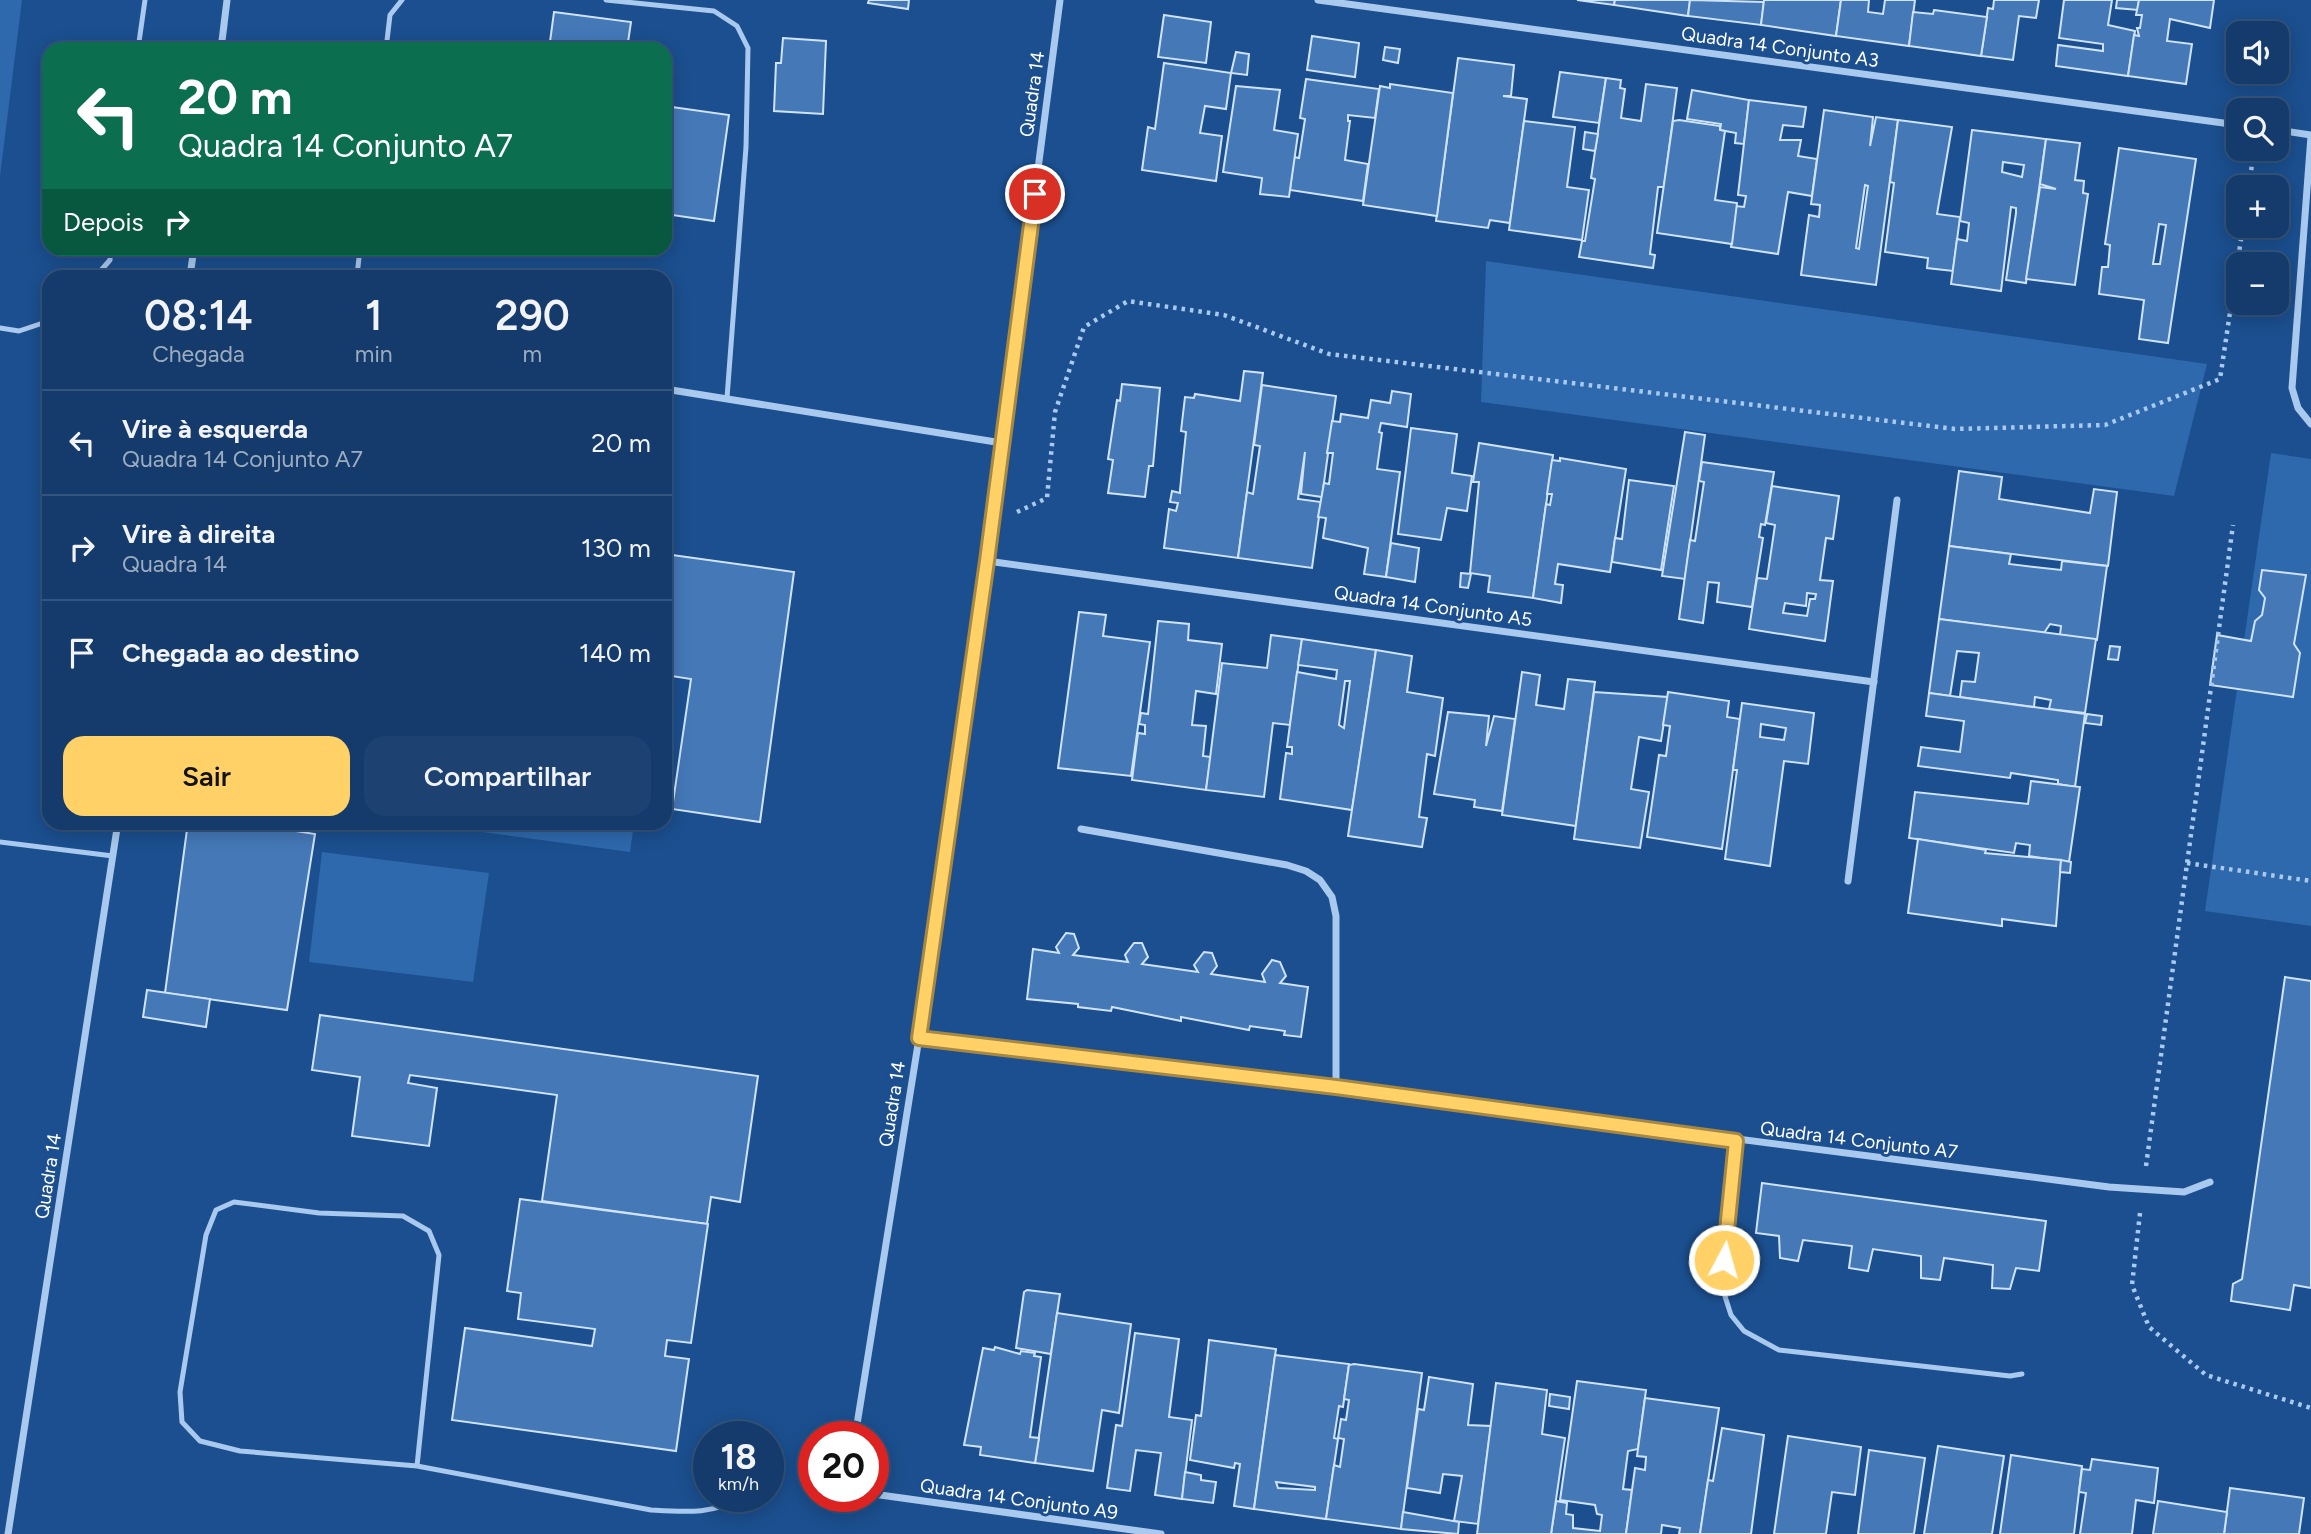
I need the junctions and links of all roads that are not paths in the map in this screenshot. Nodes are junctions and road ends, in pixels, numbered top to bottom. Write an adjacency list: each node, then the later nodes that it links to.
1 (145, 0): 7 (lane)
2 (228, 0): 8 (street)
3 (402, 0): 9 (lane)
4 (606, 0): 16 (lane)
5 (1060, 0): 18 (street, Quadra 14)
6 (1318, 0): 10 (street, Quadra 14 Conjunto A3)
7 (139, 42)
8 (222, 42)
9 (387, 42)
10 (2226, 123)
11 (2289, 132): 12 (street)
12 (2311, 135): 17 (street)
13 (42, 323): 14 (lane)
14 (0, 328)
15 (672, 390): 16 (street)
16 (727, 398): 18 (street)
17 (2311, 424)
18 (1002, 443): 20 (street, Quadra 14)
19 (1897, 500): 21 (street)
20 (987, 561): 21 (street, Quadra 14 Conjunto A5); 27 (street, Quadra 14)
21 (1874, 682): 26 (street)
22 (1081, 829): 28 (street)
23 (117, 830): 25 (street, Quadra 14)
24 (0, 842): 25 (lane)
25 (113, 856): 36 (street, Quadra 14)
26 (1848, 881)
27 (919, 1038): 28 (street, Quadra 14 Conjunto A7); 32 (street, Quadra 14)
28 (1336, 1087): 29 (street, Quadra 14 Conjunto A7)
29 (1736, 1141): 30 (street, Quadra 14 Conjunto A7); 31 (lane)
30 (2210, 1182)
31 (2022, 1374)
32 (858, 1421)
33 (417, 1466): 33 (lane); 35 (lane)
34 (889, 1496): 37 (street, Quadra 14 Conjunto A9)
35 (693, 1512)
36 (8, 1534)
37 (1161, 1534)

